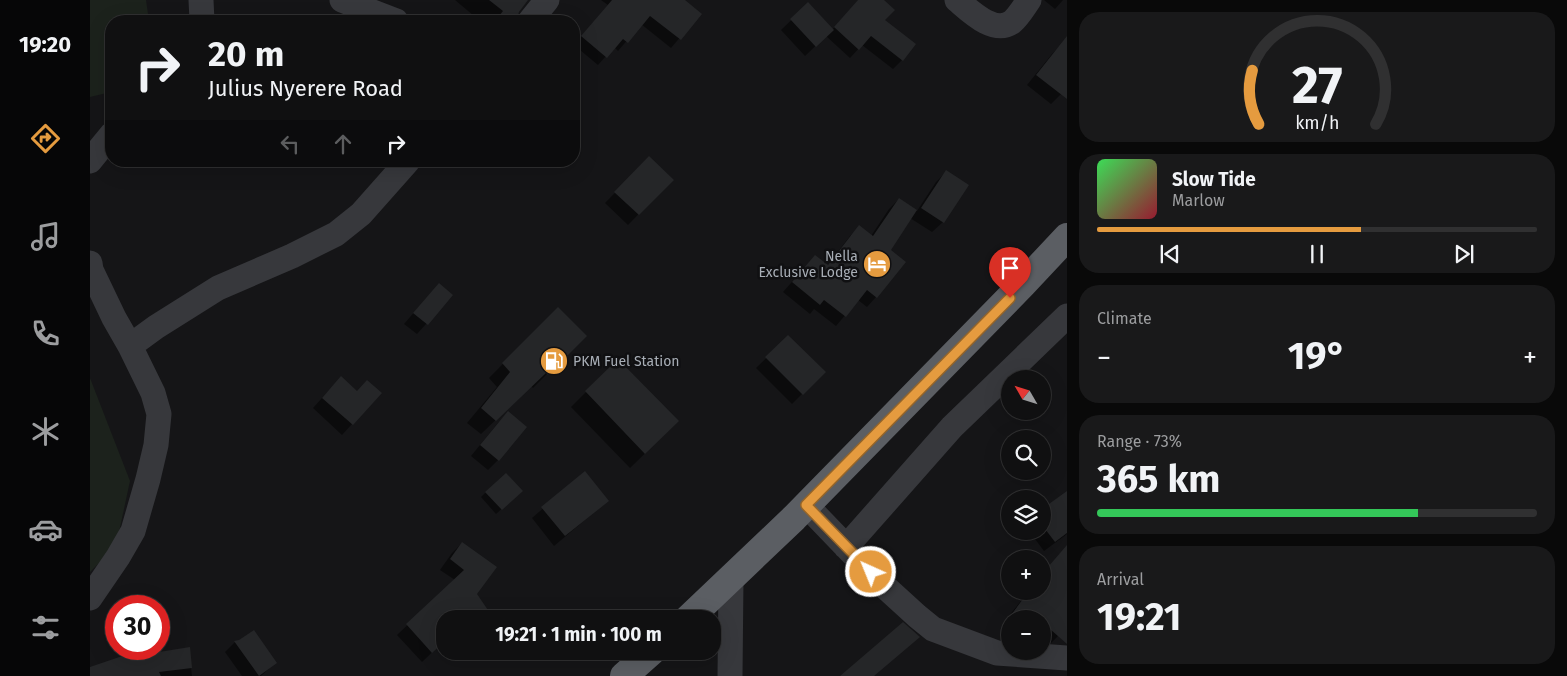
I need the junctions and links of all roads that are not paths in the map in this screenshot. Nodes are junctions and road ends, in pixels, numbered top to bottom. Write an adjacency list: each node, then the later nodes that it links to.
1 (201, 0): 6 (street)
2 (342, 0): 7 (street)
3 (547, 0): 8 (street)
4 (958, 0): 5 (street)
5 (1029, 0)
6 (202, 15)
7 (381, 15)
8 (535, 15)
9 (105, 142): 10 (street)
10 (90, 161)
11 (403, 167): 15 (street)
12 (1067, 237): 16 (highway)
13 (90, 263): 15 (street)
14 (1067, 316): 17 (street)
15 (130, 346): 19 (street)
16 (806, 505): 17 (street); 18 (highway)
17 (846, 547): 21 (street)
18 (731, 579): 20 (highway); 24 (street)
19 (90, 598)
20 (698, 610)
21 (1067, 658)
22 (642, 660): 23 (highway)
23 (624, 676)
24 (730, 676)

